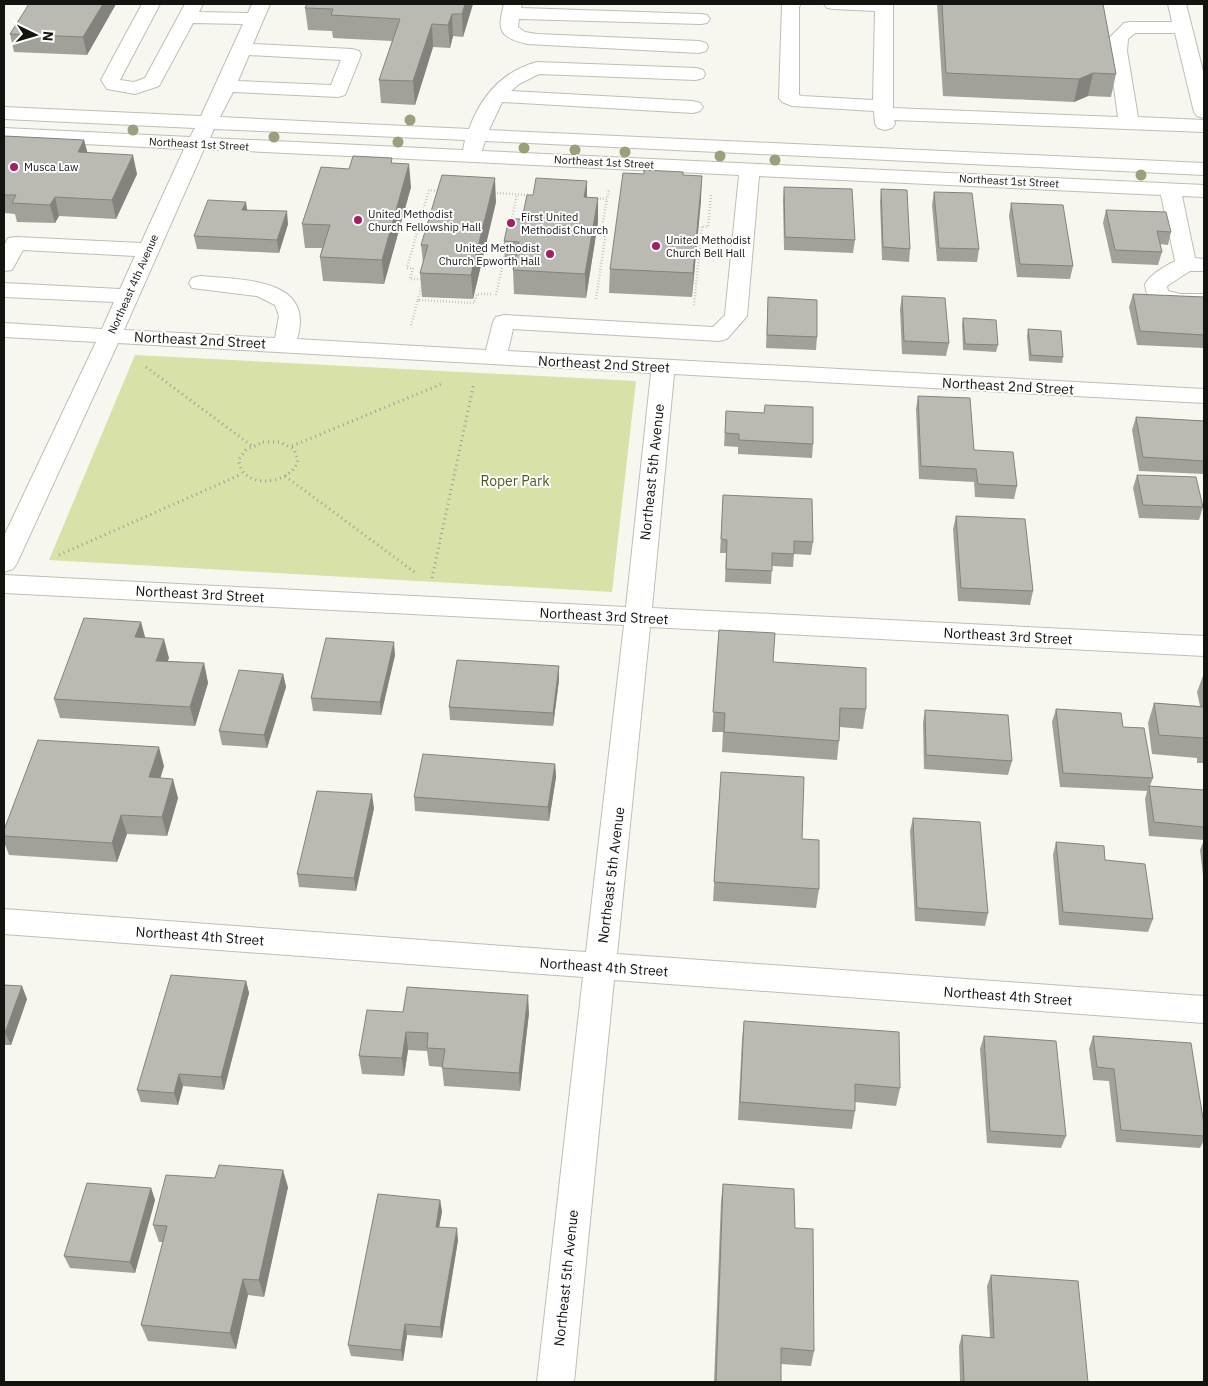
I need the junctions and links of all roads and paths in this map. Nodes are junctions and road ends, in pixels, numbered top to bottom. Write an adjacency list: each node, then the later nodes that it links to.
1 (151, 4): 7 (street)
2 (792, 4): 18 (street)
3 (833, 4): 5 (street)
4 (1177, 4): 10 (street)
5 (884, 5): 18 (street)
6 (512, 8): 8 (street); 11 (street)
7 (191, 10): 9 (street)
8 (702, 11): 11 (street)
9 (257, 12): 12 (street, Northeast 4th Avenue)
10 (1183, 28): 14 (street); 22 (street)
11 (699, 47): 13 (street)
12 (241, 50): 15 (street, Northeast 4th Avenue); 15 (street)
13 (696, 74): 16 (street); 17 (street)
14 (1201, 84): 19 (street)
15 (226, 86): 21 (street, Northeast 4th Avenue)
16 (498, 96): 17 (street); 25 (street)
17 (693, 107): 27 (street)
18 (884, 110): 22 (street); 28 (street)
19 (1204, 112)
20 (4, 113): 21 (street, Northeast 1st Street)
21 (208, 123): 25 (street, Northeast 1st Street); 26 (street, Northeast 4th Avenue)
22 (1130, 123): 23 (street)
23 (1204, 126)
24 (4, 134): 26 (street, Northeast 1st Street)
25 (476, 136): 27 (street, Northeast 1st Street); 29 (street)
26 (197, 144): 29 (street, Northeast 1st Street); 45 (street, Northeast 4th Avenue)
27 (690, 145): 28 (street, Northeast 1st Street)
28 (889, 154): 31 (street, Northeast 1st Street); 32 (street)
29 (470, 156): 30 (street, Northeast 1st Street)
30 (750, 168): 32 (street, Northeast 1st Street); 59 (street)
31 (1204, 169)
32 (890, 175): 34 (street, Northeast 1st Street)
33 (610, 180): 42 (path)
34 (1170, 189): 36 (street, Northeast 1st Street); 46 (street)
35 (446, 191): 54 (path)
36 (1204, 191)
37 (490, 193): 39 (path)
38 (711, 193): 56 (path)
39 (517, 194): 40 (path); 43 (path)
40 (536, 195)
41 (590, 198): 42 (path)
42 (607, 199): 53 (path)
43 (510, 231)
44 (506, 249): 50 (path)
45 (148, 250): 47 (street); 52 (street, Northeast 4th Avenue)
46 (1195, 264): 55 (street)
47 (4, 265)
48 (200, 283): 61 (street)
49 (4, 290): 52 (street)
50 (496, 295): 51 (path); 54 (path)
51 (505, 295)
52 (128, 296): 60 (street, Northeast 4th Avenue)
53 (587, 299)
54 (418, 300): 58 (path)
55 (1204, 301)
56 (684, 304)
57 (4, 330): 60 (street, Northeast 2nd Street)
58 (409, 332)
59 (719, 334): 62 (street); 65 (street)
60 (110, 336): 61 (street, Northeast 2nd Street); 74 (street, Northeast 4th Avenue)
61 (284, 345): 62 (street, Northeast 2nd Street)
62 (495, 358): 64 (street, Northeast 2nd Street)
63 (145, 366): 69 (path)
64 (663, 368): 65 (street, Northeast 2nd Street); 78 (street, Northeast 5th Avenue)
65 (714, 370): 68 (street, Northeast 2nd Street)
66 (475, 378): 77 (path)
67 (451, 380): 70 (path)
68 (1204, 396)
69 (252, 446): 70 (path); 71 (path)
70 (292, 446): 72 (path)
71 (242, 474): 72 (path); 73 (path)
72 (285, 476): 75 (path)
73 (55, 557)
74 (4, 563)
75 (423, 579)
76 (4, 584): 78 (street, Northeast 3rd Street)
77 (431, 584)
78 (637, 617): 79 (street, Northeast 3rd Street); 81 (street, Northeast 5th Avenue)
79 (1204, 646)
80 (4, 922): 81 (street, Northeast 4th Street)
81 (600, 967): 82 (street, Northeast 4th Street); 83 (street, Northeast 5th Avenue)
82 (1204, 1010)
83 (555, 1382)

